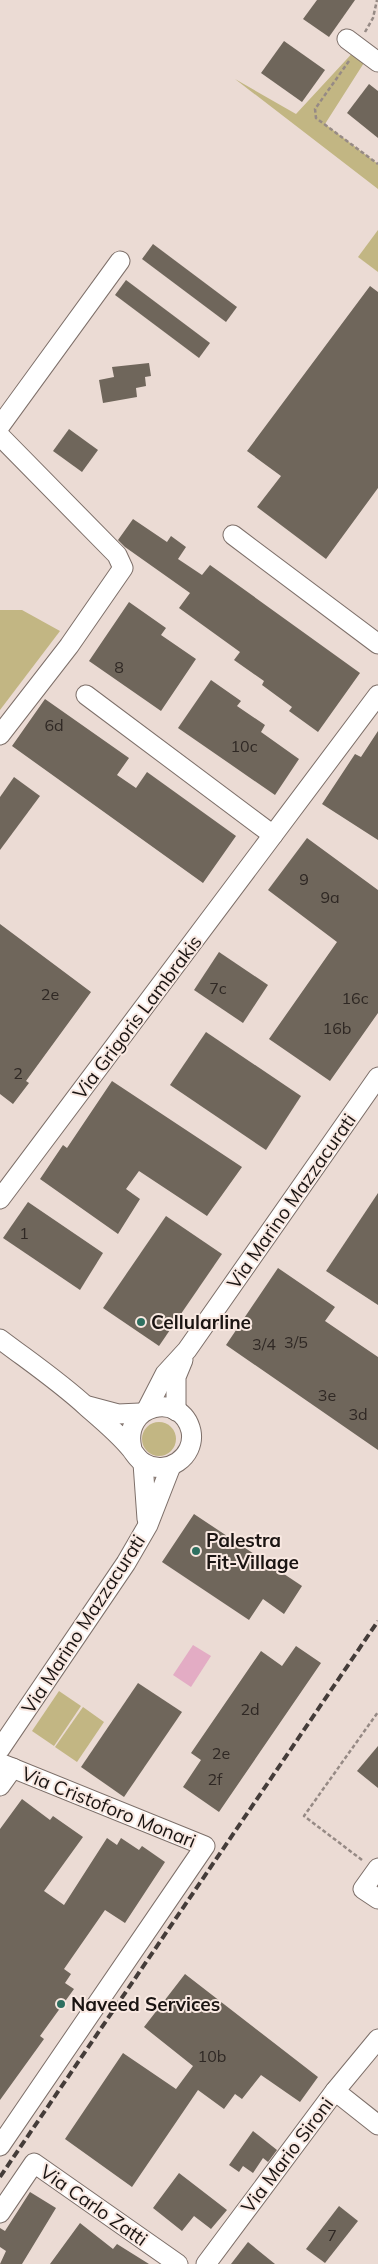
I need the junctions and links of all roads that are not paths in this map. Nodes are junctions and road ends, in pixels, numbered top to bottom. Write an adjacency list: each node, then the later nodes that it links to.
1 (353, 43): 2 (street)
2 (378, 62)
3 (120, 261): 4 (street)
4 (0, 426)
5 (0, 436): 10 (street)
6 (233, 535): 7 (street)
7 (378, 644)
8 (378, 694): 11 (street, Via Grigoris Lambrakis)
9 (86, 695): 11 (street)
10 (0, 735)
11 (273, 835): 13 (street, Via Grigoris Lambrakis)
12 (378, 1077): 15 (street, Via Marino Mazzacurati)
13 (0, 1199)
14 (0, 1339): 16 (street)
15 (188, 1350): 17 (street, Via Marino Mazzacurati); 18 (street, Via Marino Mazzacurati)
16 (87, 1406): 17 (street); 19 (street)
17 (144, 1411): 18 (street); 19 (street, Via Marino Mazzacurati)
18 (176, 1411): 20 (street, Via Marino Mazzacurati)
19 (137, 1456): 20 (street); 21 (street, Via Marino Mazzacurati)
20 (171, 1466): 21 (street, Via Marino Mazzacurati)
21 (148, 1525): 22 (street, Via Marino Mazzacurati)
22 (0, 1749)
23 (6, 1765): 24 (street, Via Cristoforo Monari); 30 (street, Via Cristoforo Monari)
24 (0, 1786)
25 (377, 1869): 26 (street)
26 (370, 1894)
27 (378, 2039): 28 (street)
28 (335, 2090): 29 (street, Via Mario Sironi); 33 (street, Via Mario Sironi)
29 (378, 2125)
30 (0, 2146)
31 (0, 2213): 32 (street, Via Carlo Zatti)
32 (178, 2264)
33 (206, 2264)

